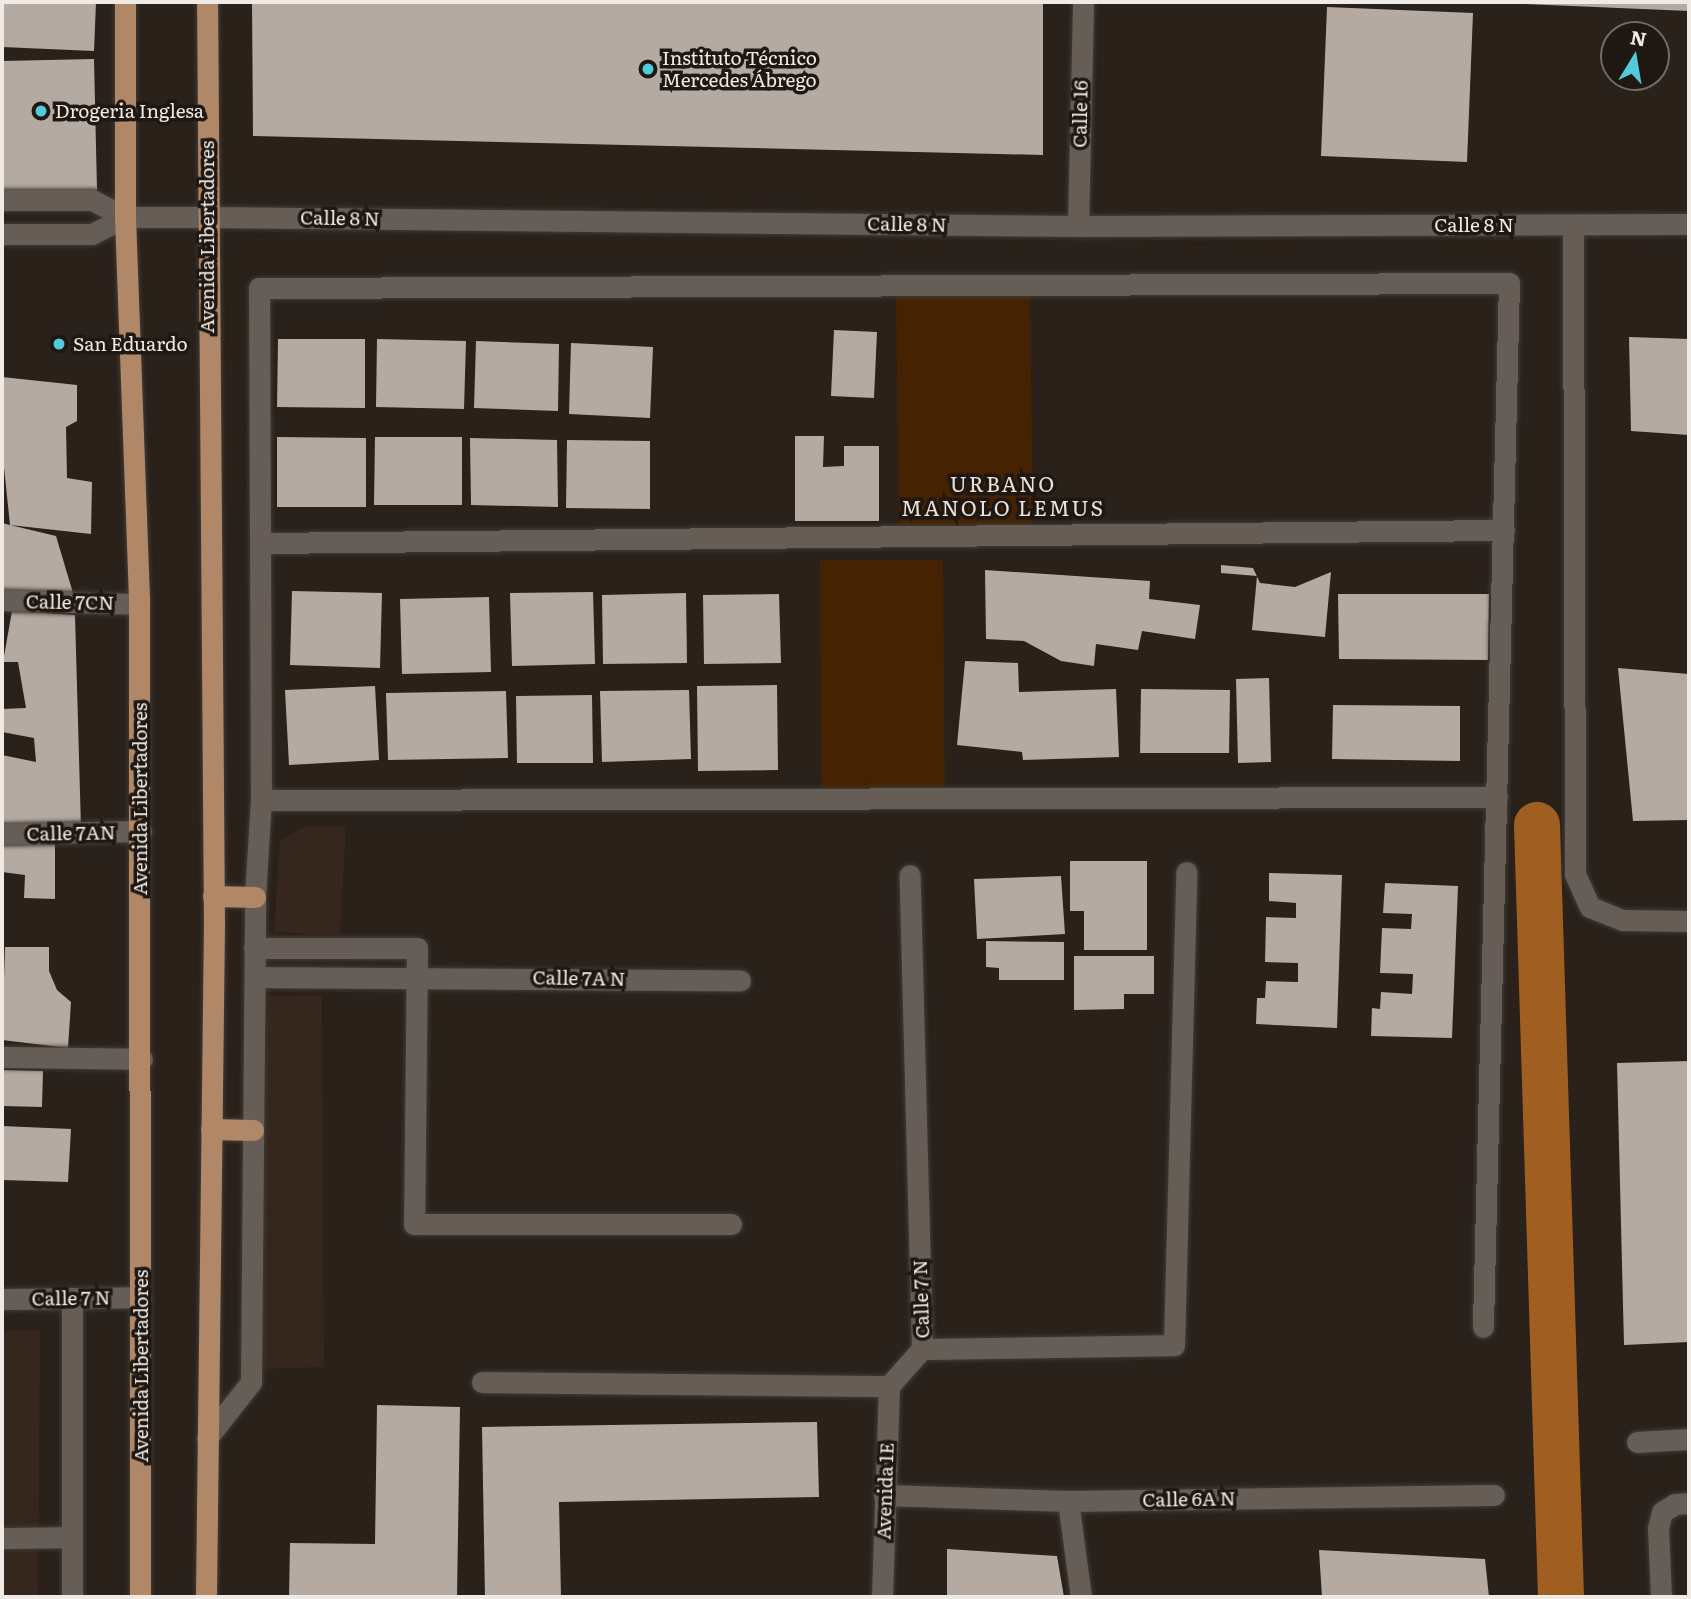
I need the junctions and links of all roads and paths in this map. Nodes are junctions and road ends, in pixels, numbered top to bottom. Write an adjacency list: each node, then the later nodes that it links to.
1 (125, 2): 6 (main road, Avenida Libertadores)
2 (207, 2): 5 (main road, Avenida Libertadores)
3 (1083, 2): 9 (street, Calle 16)
4 (2, 200): 6 (street, Calle 8 N)
5 (206, 217): 6 (street, Calle 8 N); 9 (street, Calle 8 N); 21 (main road, Avenida Libertadores)
6 (125, 218): 10 (street, Calle 8 N); 14 (main road, Avenida Libertadores)
7 (1689, 224): 8 (street, Calle 8 N)
8 (1573, 225): 9 (street, Calle 8 N); 23 (street)
9 (1078, 226)
10 (2, 234)
11 (1504, 530): 12 (street); 12 (street); 15 (street)
12 (261, 543): 16 (street)
13 (2, 600): 14 (street, Calle 7CN)
14 (139, 604): 17 (main road, Avenida Libertadores)
15 (1497, 797): 16 (street); 36 (street)
16 (261, 800): 22 (street)
17 (141, 831): 18 (street, Calle 7AN); 29 (main road, Avenida Libertadores)
18 (2, 834)
19 (1186, 872): 37 (street)
20 (910, 875): 37 (street, Calle 7 N)
21 (213, 896): 22 (main road); 30 (main road, Avenida Libertadores)
22 (255, 897): 24 (street)
23 (1689, 921)
24 (254, 948): 25 (street); 26 (street)
25 (417, 976): 26 (street, Calle 7A N); 27 (street, Calle 7A N); 32 (street)
26 (254, 977): 31 (street)
27 (740, 980)
28 (2, 1057): 29 (street)
29 (142, 1059): 33 (main road, Avenida Libertadores)
30 (211, 1129): 31 (main road); 40 (main road, Avenida Libertadores)
31 (253, 1130): 40 (street)
32 (731, 1224)
33 (141, 1297): 34 (street, Calle 7 N); 50 (main road, Avenida Libertadores)
34 (72, 1298): 35 (street, Calle 7 N); 47 (street)
35 (2, 1299)
36 (1483, 1327)
37 (922, 1349): 39 (street, Calle 7 N)
38 (482, 1382): 39 (street)
39 (889, 1386): 43 (street, Avenida 1E)
40 (207, 1438): 51 (main road, Avenida Libertadores)
41 (1689, 1439): 42 (street)
42 (1637, 1442)
43 (884, 1495): 45 (street, Calle 6A N); 52 (street, Avenida 1E)
44 (1494, 1495): 45 (street, Calle 6A N)
45 (1068, 1501): 53 (street)
46 (1689, 1503): 54 (street)
47 (72, 1537): 48 (street); 49 (street)
48 (2, 1538)
49 (72, 1597)
50 (140, 1597)
51 (206, 1597)
52 (883, 1597)
53 (1081, 1597)
54 (1661, 1597)

